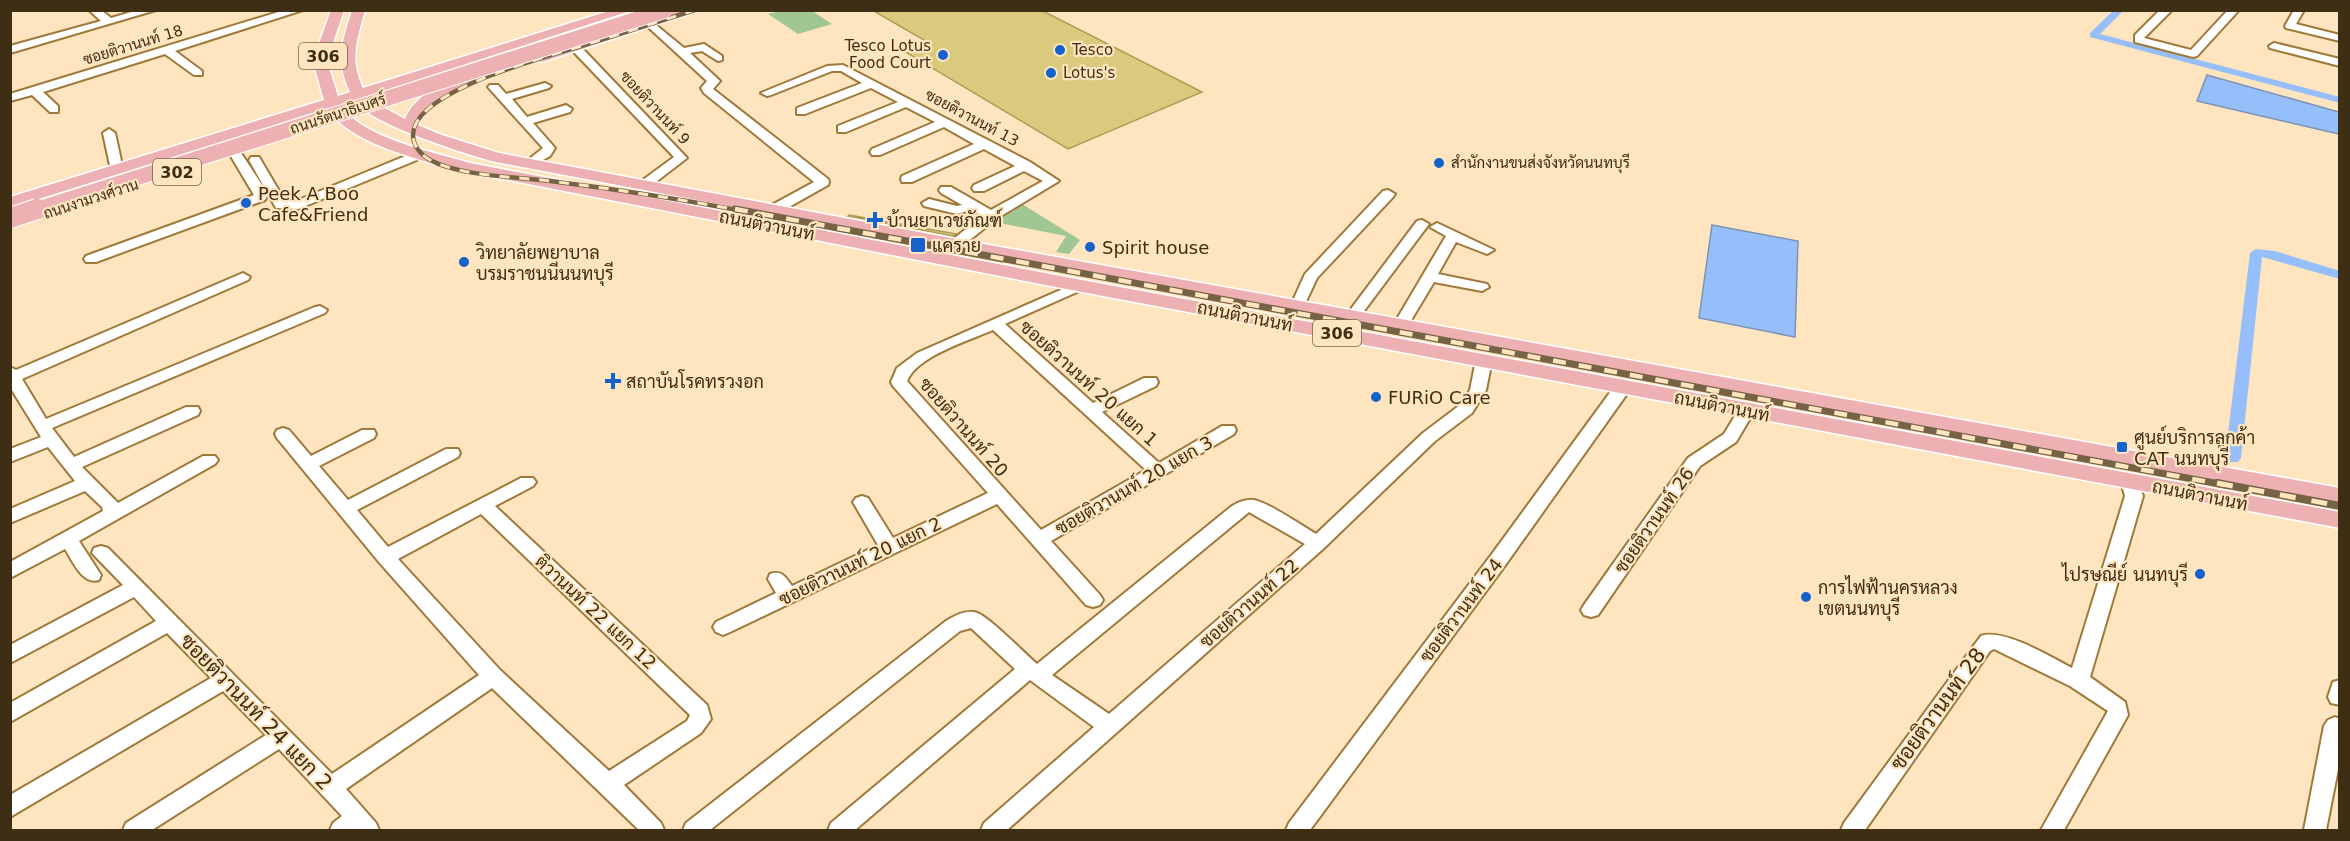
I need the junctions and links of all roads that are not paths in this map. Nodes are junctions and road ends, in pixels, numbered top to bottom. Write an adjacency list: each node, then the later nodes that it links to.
1 (94, 10): 15 (street)
2 (152, 10): 15 (street)
3 (338, 10): 40 (main road, 306)
4 (359, 10): 37 (main road, 306)
5 (627, 10): 16 (main road, ถนนรัตนาธิเบศร์)
6 (666, 10): 68 (main road, ถนนรัตนาธิเบศร์, bridge)
7 (694, 10): 13 (main road, ถนนรัตนาธิเบศร์)
8 (2167, 10): 9 (street)
9 (2234, 10)
10 (2299, 10): 18 (street)
11 (291, 11): 14 (street, ซอยติวานนท์ 18)
12 (239, 12): 14 (street)
13 (650, 17): 20 (main road, ถนนรัตนาธิเบศร์); 24 (street); 66 (main road, ถนนรัตนาธิเบศร์)
14 (259, 21): 22 (street, ซอยติวานนท์ 18)
15 (109, 22): 21 (street)
16 (553, 33): 20 (main road); 37 (main road, ถนนรัตนาธิเบศร์)
17 (2285, 38): 23 (street)
18 (2340, 38)
19 (2274, 46): 26 (street)
20 (573, 47): 27 (main road, ถนนรัตนาธิเบศร์); 56 (street, ซอยติวานนท์ 9)
21 (10, 50)
22 (167, 50): 28 (street); 32 (street, ซอยติวานนท์ 18)
23 (2340, 51)
24 (682, 52): 25 (street); 64 (street)
25 (718, 58)
26 (2340, 63)
27 (510, 67): 29 (main road, ถนนรัตนาธิเบศร์); 37 (main road)
28 (198, 73)
29 (490, 80): 35 (street); 37 (main road, ถนนรัตนาธิเบศร์); 44 (main road)
30 (872, 83): 33 (street, ซอยติวานนท์ 13); 36 (street, ซอยติวานนท์ 13); 41 (street)
31 (545, 86): 35 (street)
32 (35, 91): 34 (street, ซอยติวานนท์ 18); 38 (street)
33 (767, 93)
34 (10, 98)
35 (504, 98): 42 (street)
36 (908, 102): 43 (street, ซอยติวานนท์ 13); 45 (street)
37 (365, 103): 40 (main road); 44 (main road, ถนนติวานนท์ / 306)
38 (54, 109)
39 (566, 109): 42 (street)
40 (337, 110): 49 (main road, ถนนงามวงศ์วาน / 302); 50 (main road, ถนนติวานนท์ / 306); 54 (main road, ถนนงามวงศ์วาน / 302)
41 (801, 111)
42 (525, 121): 52 (street)
43 (945, 122): 47 (street, ซอยติวานนท์ 13); 48 (street)
44 (410, 127): 52 (main road, ถนนติวานนท์ / 306)
45 (842, 129)
46 (109, 134): 54 (street)
47 (984, 144): 53 (street, ซอยติวานนท์ 13); 55 (street)
48 (876, 152)
49 (235, 153): 70 (main road, ถนนงามวงศ์วาน / 302); 75 (street)
50 (420, 154): 51 (street); 65 (main road, ถนนติวานนท์ / 306)
51 (255, 160)
52 (529, 164): 56 (main road, ถนนติวานนท์ / 306)
53 (1026, 165): 57 (street); 67 (street, ซอยติวานนท์ 13)
54 (117, 170): 61 (main road, ถนนงามวงศ์วาน / 302)
55 (907, 178)
56 (643, 185): 60 (main road, ถนนติวานนท์ / 306)
57 (979, 188)
58 (946, 190): 63 (street)
59 (1388, 194): 80 (street)
60 (702, 195): 64 (main road, ถนนติวานนท์ / 306); 65 (main road)
61 (10, 203)
62 (929, 203): 63 (street)
63 (971, 206): 67 (street)
64 (775, 209): 73 (main road, ถนนติวานนท์ / 306)
65 (684, 210): 78 (main road, ถนนติวานนท์ / 306)
66 (10, 211)
67 (991, 216): 73 (street, ซอยติวานนท์ 13)
68 (10, 218)
69 (1422, 224): 82 (street)
70 (10, 225)
71 (1437, 227): 72 (street)
72 (1455, 235): 74 (street); 77 (street)
73 (956, 244): 80 (main road, ถนนติวานนท์ / 306)
74 (1487, 250)
75 (91, 259)
76 (243, 277): 86 (street)
77 (1430, 277): 79 (street); 84 (street)
78 (1081, 285): 83 (street, ซอยติวานนท์ 20); 85 (main road, ถนนติวานนท์ / 306)
79 (1482, 287)
80 (1298, 305): 82 (main road, ถนนติวานนท์ / 306)
81 (320, 310): 95 (street)
82 (1353, 316): 84 (main road, ถนนติวานนท์ / 306)
83 (995, 323): 92 (street, ซอยติวานนท์ 20 แยก 1); 108 (street, ซอยติวานนท์ 20)
84 (1402, 324): 93 (main road, ถนนติวานนท์ / 306)
85 (1484, 360): 88 (main road, ถนนติวานนท์ / 306); 118 (street, ซอยติวานนท์ 22)
86 (12, 375): 89 (street)
87 (1149, 382): 92 (street)
88 (1623, 387): 90 (main road, ถนนติวานนท์ / 306); 149 (street, ซอยติวานนท์ 24)
89 (17, 401): 95 (street)
90 (1747, 410): 98 (main road, ถนนติวานนท์ / 306); 128 (street, ซอยติวานนท์ 26)
91 (192, 411): 103 (street)
92 (1091, 411): 104 (street, ซอยติวานนท์ 20 แยก 1)
93 (1908, 418): 98 (main road); 109 (main road, ถนนติวานนท์ / 306)
94 (1228, 430): 104 (street, ซอยติวานนท์ 20 แยก 3)
95 (47, 432): 100 (street); 103 (street)
96 (283, 434): 102 (street)
97 (368, 434): 102 (street)
98 (1913, 441): 106 (main road, ถนนติวานนท์ / 306)
99 (452, 453): 112 (street)
100 (10, 456)
101 (209, 459): 113 (street)
102 (308, 464): 112 (street)
103 (71, 465): 107 (street)
104 (1157, 471): 117 (street, ซอยติวานนท์ 20 แยก 3)
105 (527, 482): 111 (street)
106 (2130, 482): 115 (main road, ถนนติวานนท์ / 306); 135 (street)
107 (86, 483): 113 (street); 114 (street)
108 (998, 496): 117 (street, ซอยติวานนท์ 20); 119 (street, ซอยติวานนท์ 20 แยก 2)
109 (2340, 496)
110 (862, 502): 119 (street)
111 (483, 505): 121 (street); 140 (street, ติวานนท์ 22 แยก 12)
112 (345, 508): 121 (street)
113 (112, 512): 116 (street)
114 (10, 517)
115 (2338, 524)
116 (69, 540): 122 (street); 123 (street)
117 (1039, 540): 127 (street, ซอยติวานนท์ 20)
118 (1318, 543): 132 (street); 137 (street, ซอยติวานนท์ 22)
119 (889, 548): 126 (street, ซอยติวานนท์ 20 แยก 2)
120 (101, 553): 125 (street)
121 (386, 557): 133 (street)
122 (10, 571)
123 (92, 575)
124 (777, 579): 126 (street)
125 (136, 587): 129 (street); 131 (street)
126 (788, 596): 130 (street, ซอยติวานนท์ 20 แยก 2)
127 (1093, 600)
128 (1591, 610)
129 (169, 623): 134 (street, ซอยติวานนท์ 24 แยก 2); 136 (street, ซอยติวานนท์ 24 แยก 2)
130 (723, 627)
131 (10, 655)
132 (1034, 672): 137 (street); 146 (street); 147 (street)
133 (493, 676): 140 (street); 141 (street)
134 (225, 680): 139 (street, ซอยติวานนท์ 24 แยก 2); 142 (street)
135 (2078, 682): 150 (street, ซอยติวานนท์ 28); 151 (street, ซอยติวานนท์ 28)
136 (10, 714)
137 (1109, 726): 148 (street, ซอยติวานนท์ 22)
138 (2335, 726): 152 (street)
139 (280, 737): 141 (street, ซอยติวานนท์ 24 แยก 2); 144 (street)
140 (608, 784): 145 (street)
141 (331, 788): 143 (street, ซอยติวานนท์ 24 แยก 2)
142 (10, 807)
143 (356, 827)
144 (134, 831)
145 (653, 831)
146 (694, 831)
147 (839, 831)
148 (992, 831)
149 (1297, 831)
150 (1852, 831)
151 (2052, 831)
152 (2315, 831)

